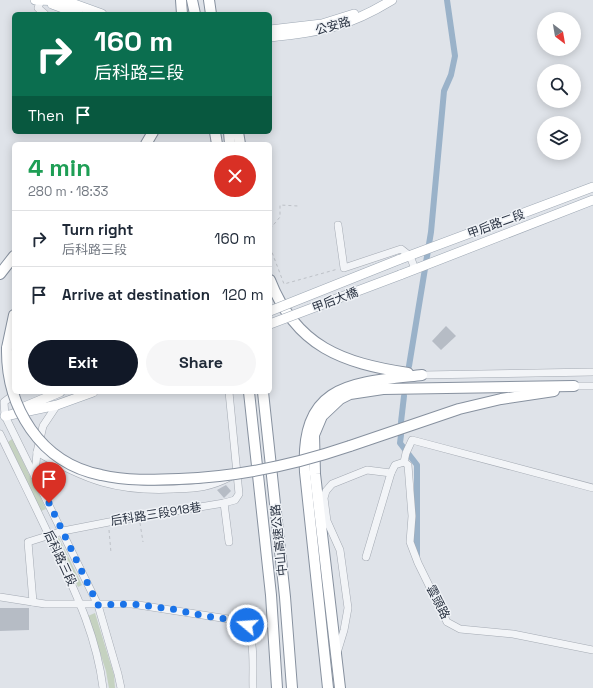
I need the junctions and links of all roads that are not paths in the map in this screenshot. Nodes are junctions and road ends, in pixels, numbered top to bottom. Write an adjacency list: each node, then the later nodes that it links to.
1 (35, 0): 2 (main road)
2 (41, 0): 8 (street); 9 (main road); 10 (main road)
3 (182, 0): 11 (highway)
4 (192, 0): 12 (highway)
5 (209, 0): 13 (highway)
6 (380, 0): 14 (main road, 公安路)
7 (392, 0): 15 (main road, 公安路)
8 (43, 12)
9 (74, 12)
10 (96, 12)
11 (182, 12)
12 (195, 12)
13 (211, 12)
14 (272, 30)
15 (272, 37)
16 (593, 187): 19 (main road, 甲后路二段)
17 (593, 200): 22 (main road, 甲后路二段)
18 (338, 225): 19 (street)
19 (410, 256): 21 (main road, 甲后路二段); 22 (street)
20 (12, 259): 23 (highway)
21 (398, 260): 26 (main road, 甲后大橋, bridge)
22 (415, 269): 24 (main road, 甲后路二段)
23 (0, 274)
24 (400, 275): 27 (main road, 甲后大橋, bridge)
25 (272, 284): 30 (highway)
26 (272, 310)
27 (272, 323)
28 (12, 324): 33 (highway, bridge)
29 (593, 372): 30 (street)
30 (422, 375): 66 (highway)
31 (574, 386): 32 (street); 34 (highway, bridge); 60 (highway)
32 (593, 386)
33 (12, 389)
34 (14, 394)
35 (15, 394): 42 (street)
36 (56, 394): 42 (main road)
37 (88, 394): 41 (main road)
38 (229, 394): 46 (street, 后科路三段918巷)
39 (249, 394): 64 (highway, 中山高速公路)
40 (263, 394): 65 (highway, 中山高速公路)
41 (57, 406): 42 (main road); 44 (street)
42 (3, 416): 48 (street, 后科路三段)
43 (0, 434): 52 (street, 后科路三段)
44 (37, 452): 46 (street); 48 (street)
45 (404, 462): 47 (street); 49 (street, 雲頭路); 59 (street, 雲頭路)
46 (237, 473): 50 (street, 后科路三段918巷)
47 (391, 473): 54 (street); 60 (street)
48 (35, 475): 51 (street, 后科路三段)
49 (593, 488)
50 (224, 503): 51 (street, 后科路三段918巷); 53 (street)
51 (63, 531): 52 (street, 后科路三段918巷); 58 (street, 后科路三段)
52 (49, 535): 56 (street, 后科路三段918巷); 57 (street, 后科路三段)
53 (228, 542)
54 (366, 557)
55 (0, 597): 56 (street)
56 (33, 602): 57 (street)
57 (81, 604): 58 (street); 61 (street, 后科路三段)
58 (98, 605): 62 (street, 后科路三段); 63 (street)
59 (593, 650)
60 (336, 654): 67 (highway)
61 (104, 688)
62 (120, 688)
63 (253, 688)
64 (277, 688)
65 (292, 688)
66 (328, 688)
67 (340, 688)

